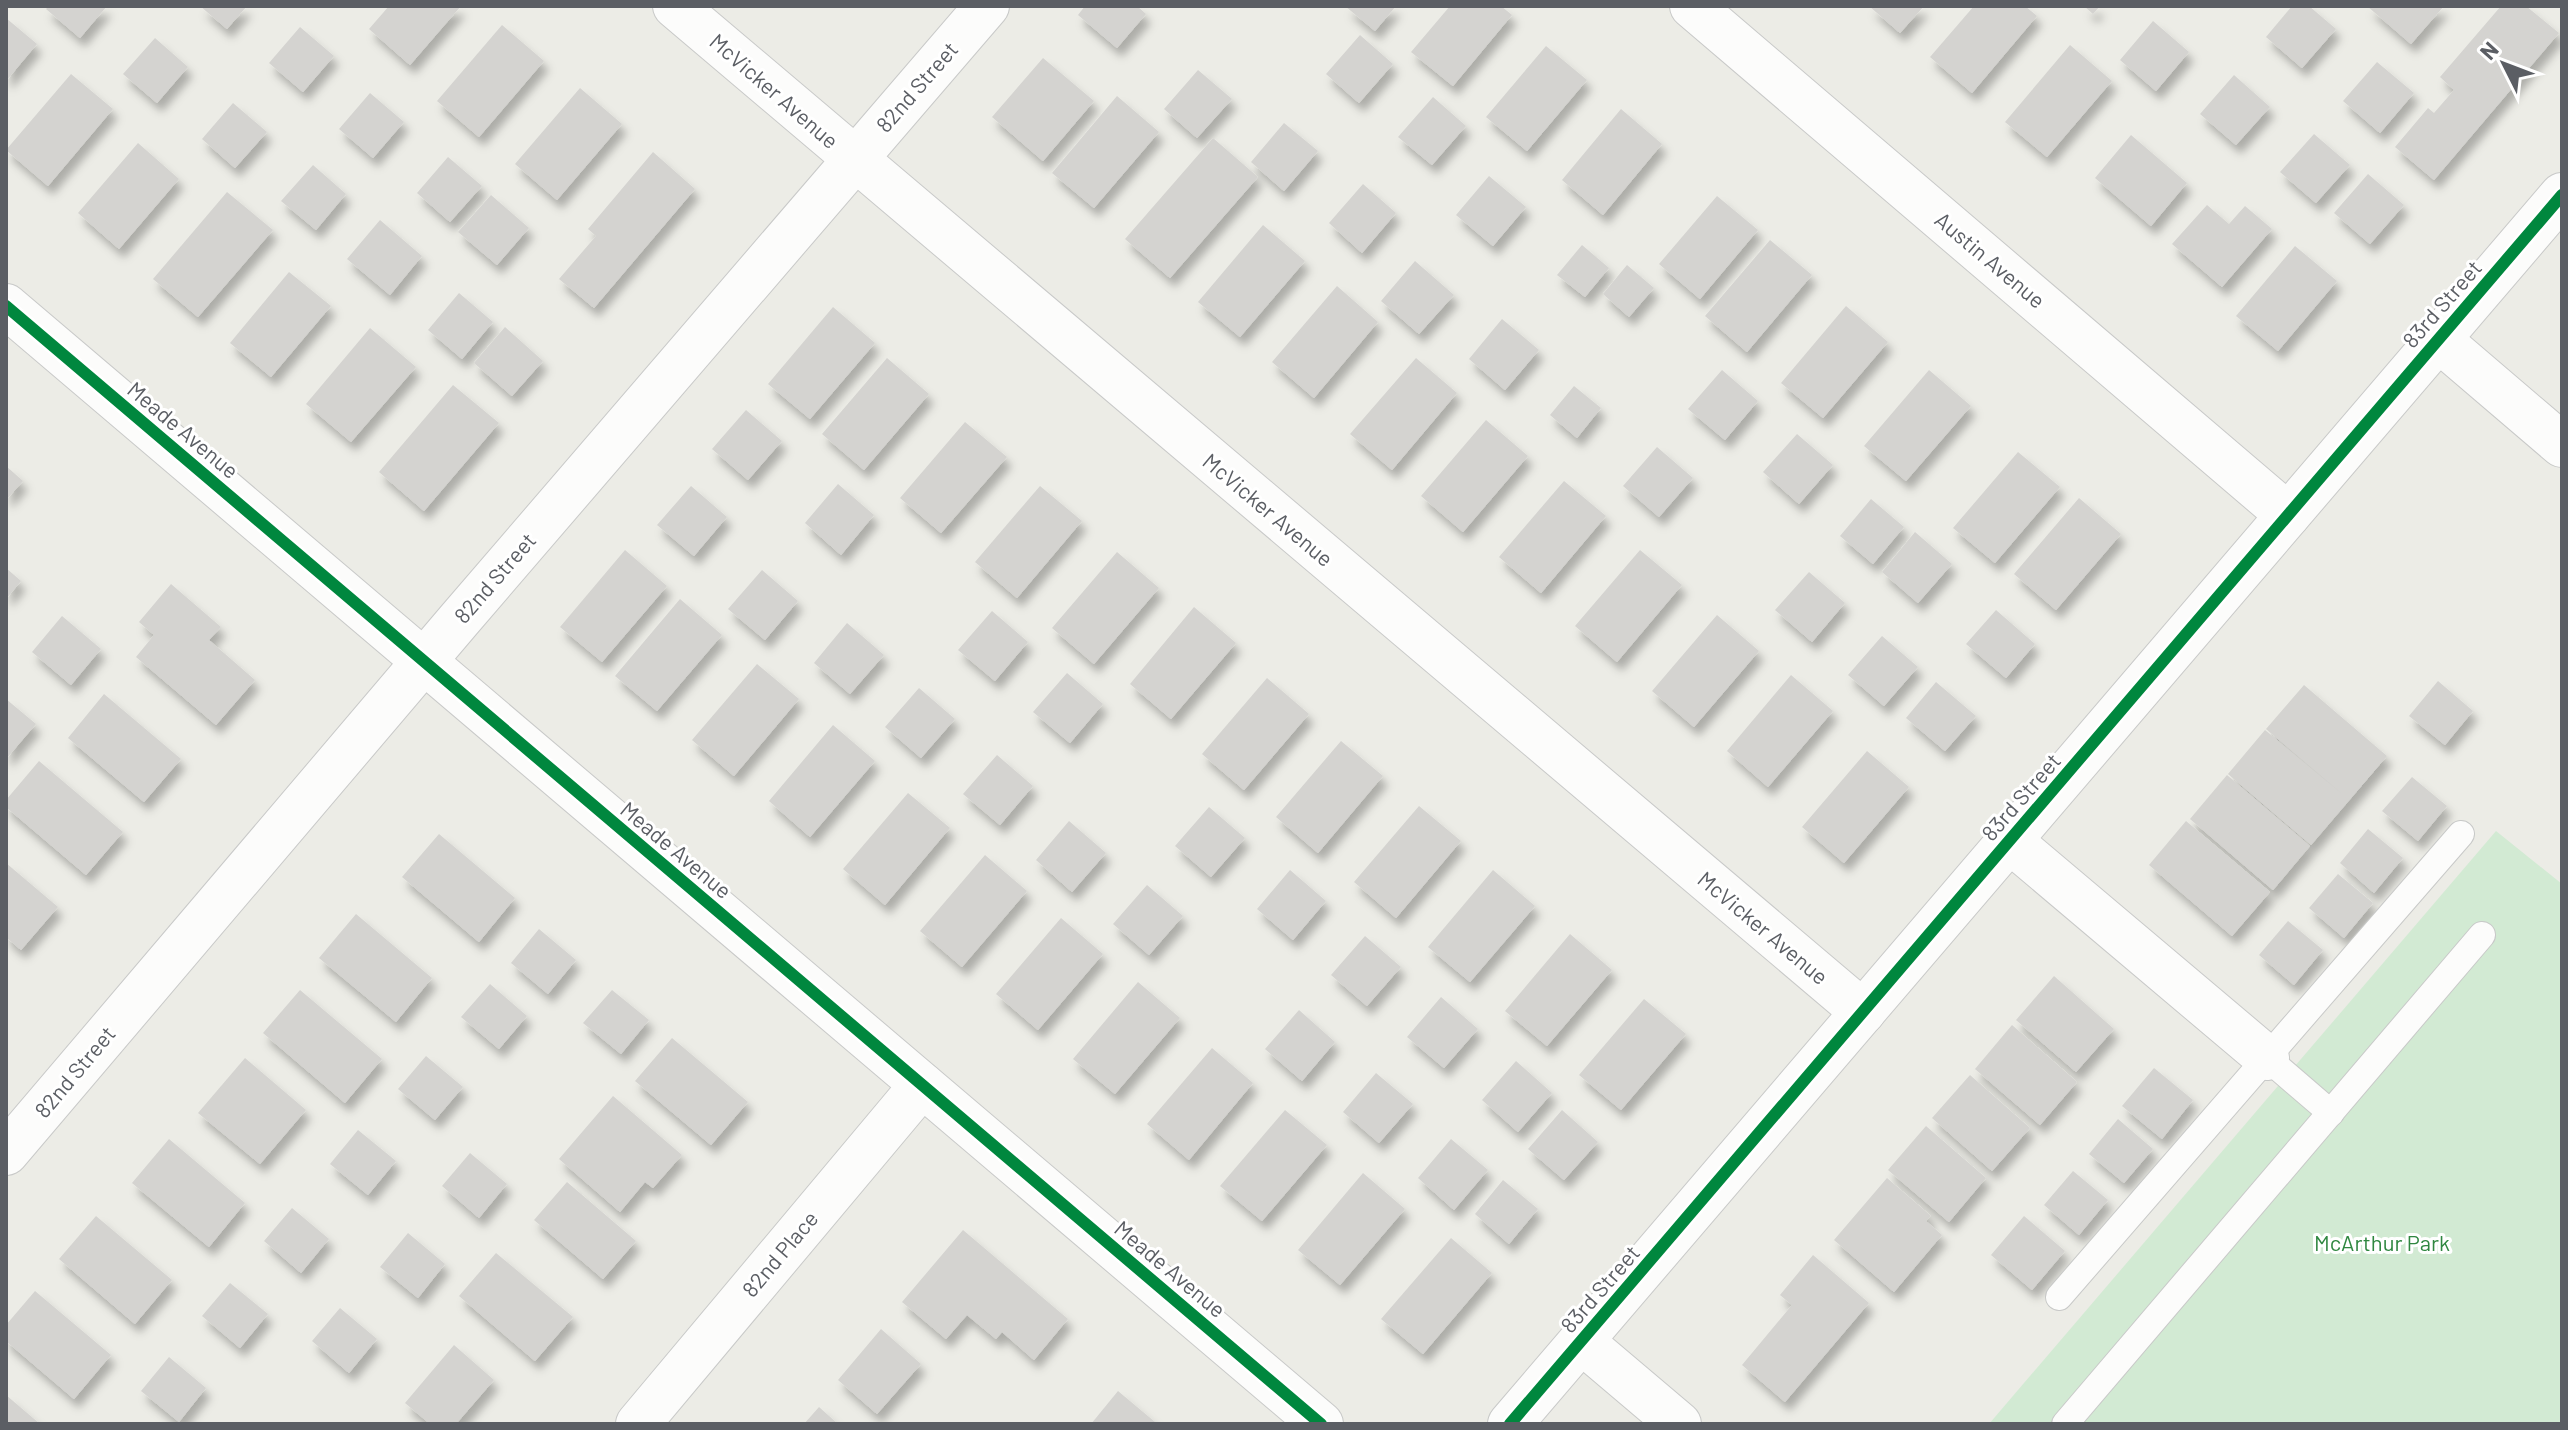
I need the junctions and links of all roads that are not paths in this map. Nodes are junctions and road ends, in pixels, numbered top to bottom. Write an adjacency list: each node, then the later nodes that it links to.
1 (675, 6): 4 (street, McVicker Avenue)
2 (987, 6): 4 (street, 82nd Street)
3 (1692, 6): 9 (street, Austin Avenue)
4 (854, 160): 10 (street, 82nd Street); 14 (street, McVicker Avenue)
5 (2562, 195): 7 (street, 83rd Street)
6 (6, 306): 10 (street, Meade Avenue)
7 (2438, 339): 8 (street); 9 (street, 83rd Street)
8 (2557, 431)
9 (2288, 515): 12 (street, 83rd Street)
10 (423, 662): 16 (street, Meade Avenue); 18 (street, 82nd Street)
11 (2461, 834): 15 (lane)
12 (2010, 841): 14 (street, 83rd Street); 15 (street)
13 (2482, 935): 17 (lane)
14 (1863, 1012): 20 (street, 83rd Street)
15 (2267, 1058): 17 (lane); 19 (lane)
16 (922, 1085): 21 (street, 82nd Place); 22 (street, Meade Avenue)
17 (2331, 1113): 25 (lane)
18 (6, 1153)
19 (2059, 1297)
20 (1581, 1341): 23 (street, 83rd Street); 24 (street)
21 (638, 1424)
22 (1321, 1424)
23 (1510, 1424)
24 (1679, 1424)
25 (2065, 1424)

